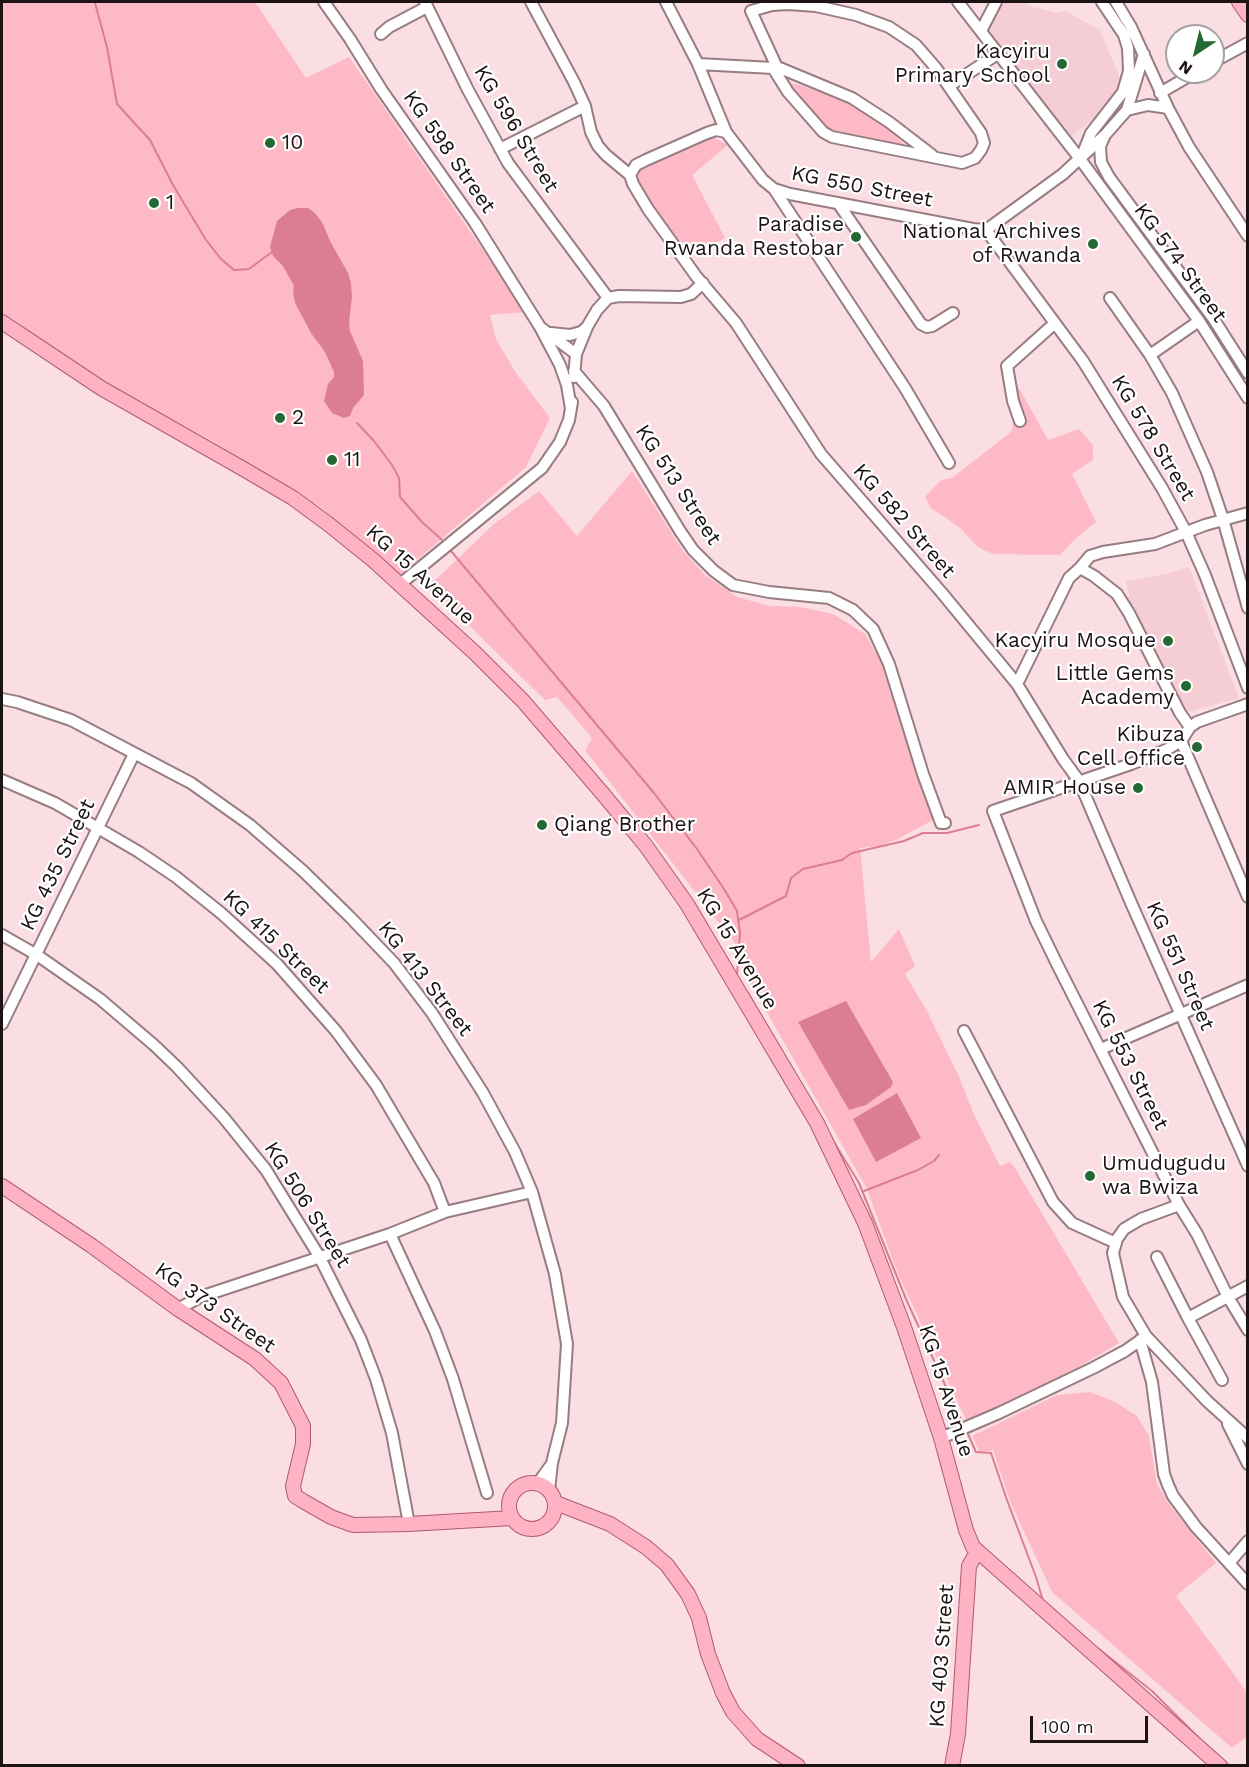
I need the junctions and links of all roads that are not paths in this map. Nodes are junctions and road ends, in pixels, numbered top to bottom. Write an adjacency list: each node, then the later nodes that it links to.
1 (324, 2): 45 (street, KG 598 Street)
2 (531, 2): 23 (street)
3 (666, 2): 18 (street, KG 550 Street)
4 (958, 2): 12 (street, KG 574 Street)
5 (996, 2): 12 (street)
6 (1102, 2): 30 (street)
7 (1116, 2): 16 (street)
8 (1239, 2): 11 (main road)
9 (426, 4): 13 (street); 28 (street, KG 596 Street)
10 (749, 6): 19 (street); 21 (street)
11 (1248, 15)
12 (981, 31): 15 (street, KG 574 Street)
13 (381, 34)
14 (1248, 43): 17 (street)
15 (999, 53): 21 (street); 30 (street, KG 574 Street)
16 (1144, 54): 22 (street); 25 (street)
17 (1225, 55)
18 (698, 64): 19 (street); 26 (street, KG 550 Street)
19 (774, 67): 29 (street); 29 (street)
20 (1175, 84): 22 (street)
21 (949, 86): 29 (street)
22 (1160, 93): 24 (street)
23 (585, 106): 28 (street); 31 (street)
24 (1168, 108): 25 (street); 36 (street)
25 (1127, 110): 27 (street)
26 (726, 132): 31 (street); 33 (street, KG 550 Street)
27 (1105, 135): 30 (street); 32 (street)
28 (500, 149): 38 (street, KG 596 Street)
29 (933, 156)
30 (1080, 159): 32 (street); 35 (street); 41 (street, KG 574 Street)
31 (630, 174): 37 (street)
32 (1109, 177): 50 (street)
33 (774, 189): 34 (street, KG 550 Street); 55 (street)
34 (838, 203): 35 (street, KG 550 Street); 40 (street)
35 (987, 230): 43 (street, KG 578 Street)
36 (1248, 236)
37 (704, 283): 38 (street); 62 (street, KG 582 Street)
38 (608, 298): 44 (street)
39 (1110, 298): 48 (street)
40 (953, 313)
41 (1199, 321): 48 (street); 51 (street, KG 574 Street)
42 (2, 322): 60 (main road, KG 15 Avenue)
43 (1054, 322): 54 (street); 58 (street, KG 578 Street)
44 (587, 327): 45 (street); 47 (street)
45 (543, 329): 46 (street, KG 598 Street); 47 (street, KG 598 Street)
46 (553, 353): 47 (street); 53 (street, KG 598 Street)
47 (576, 354): 49 (street)
48 (1150, 355): 57 (street)
49 (574, 371): 53 (street); 71 (street, KG 513 Street)
50 (1246, 371): 51 (street)
51 (1233, 377): 52 (street, KG 574 Street)
52 (1248, 398)
53 (571, 408): 60 (street)
54 (1020, 421)
55 (949, 463)
56 (1248, 513): 57 (street)
57 (1223, 519): 58 (street); 61 (street)
58 (1186, 532): 59 (street); 63 (street, KG 578 Street)
59 (1080, 568): 62 (street); 66 (street)
60 (399, 585): 99 (main road, KG 15 Avenue)
61 (1248, 608)
62 (1017, 684): 70 (street, KG 582 Street)
63 (1248, 688)
64 (2, 699): 68 (street, KG 413 Street)
65 (1248, 704): 66 (street)
66 (1190, 727): 67 (street)
67 (1181, 741): 70 (street); 73 (street)
68 (134, 754): 72 (street, KG 435 Street); 83 (street, KG 413 Street)
69 (2, 780): 72 (street, KG 415 Street)
70 (1079, 781): 77 (street, KG 551 Street); 80 (street, KG 553 Street)
71 (945, 822)
72 (97, 828): 75 (street, KG 435 Street); 85 (street, KG 415 Street)
73 (1248, 897)
74 (2, 935): 75 (street, KG 506 Street)
75 (37, 955): 78 (street, KG 435 Street); 88 (street, KG 506 Street)
76 (1248, 985): 77 (street)
77 (1180, 1014): 80 (street); 81 (street, KG 551 Street)
78 (2, 1024)
79 (964, 1031): 87 (street)
80 (1101, 1049): 84 (street, KG 553 Street)
81 (1248, 1166)
82 (2, 1186): 92 (main road, KG 373 Street)
83 (532, 1192): 85 (street); 101 (street, KG 413 Street)
84 (1179, 1205): 87 (street); 91 (street, KG 553 Street)
85 (445, 1212): 86 (street)
86 (390, 1234): 88 (street); 102 (street)
87 (1116, 1243): 95 (street)
88 (319, 1256): 92 (street); 105 (street, KG 506 Street)
89 (1157, 1257): 93 (street)
90 (1248, 1286): 91 (street)
91 (1228, 1297): 93 (street); 94 (street, KG 553 Street)
92 (178, 1309): 105 (main road, KG 373 Street)
93 (1188, 1318): 96 (street)
94 (1248, 1330)
95 (1143, 1338): 97 (street); 99 (street); 108 (street)
96 (1222, 1380)
97 (1226, 1419): 98 (street); 100 (street)
98 (1248, 1437)
99 (941, 1438): 107 (main road, KG 15 Avenue)
100 (1248, 1464)
101 (544, 1487): 103 (main road); 104 (main road)
102 (487, 1493)
103 (554, 1510): 104 (main road); 110 (main road)
104 (510, 1512): 105 (main road)
105 (409, 1524)
106 (1248, 1541): 108 (street)
107 (977, 1552): 111 (main road, KG 403 Street); 112 (main road, KG 15 Avenue)
108 (1230, 1562): 109 (street)
109 (1248, 1584)
110 (798, 1766)
111 (952, 1766)
112 (1220, 1766)

